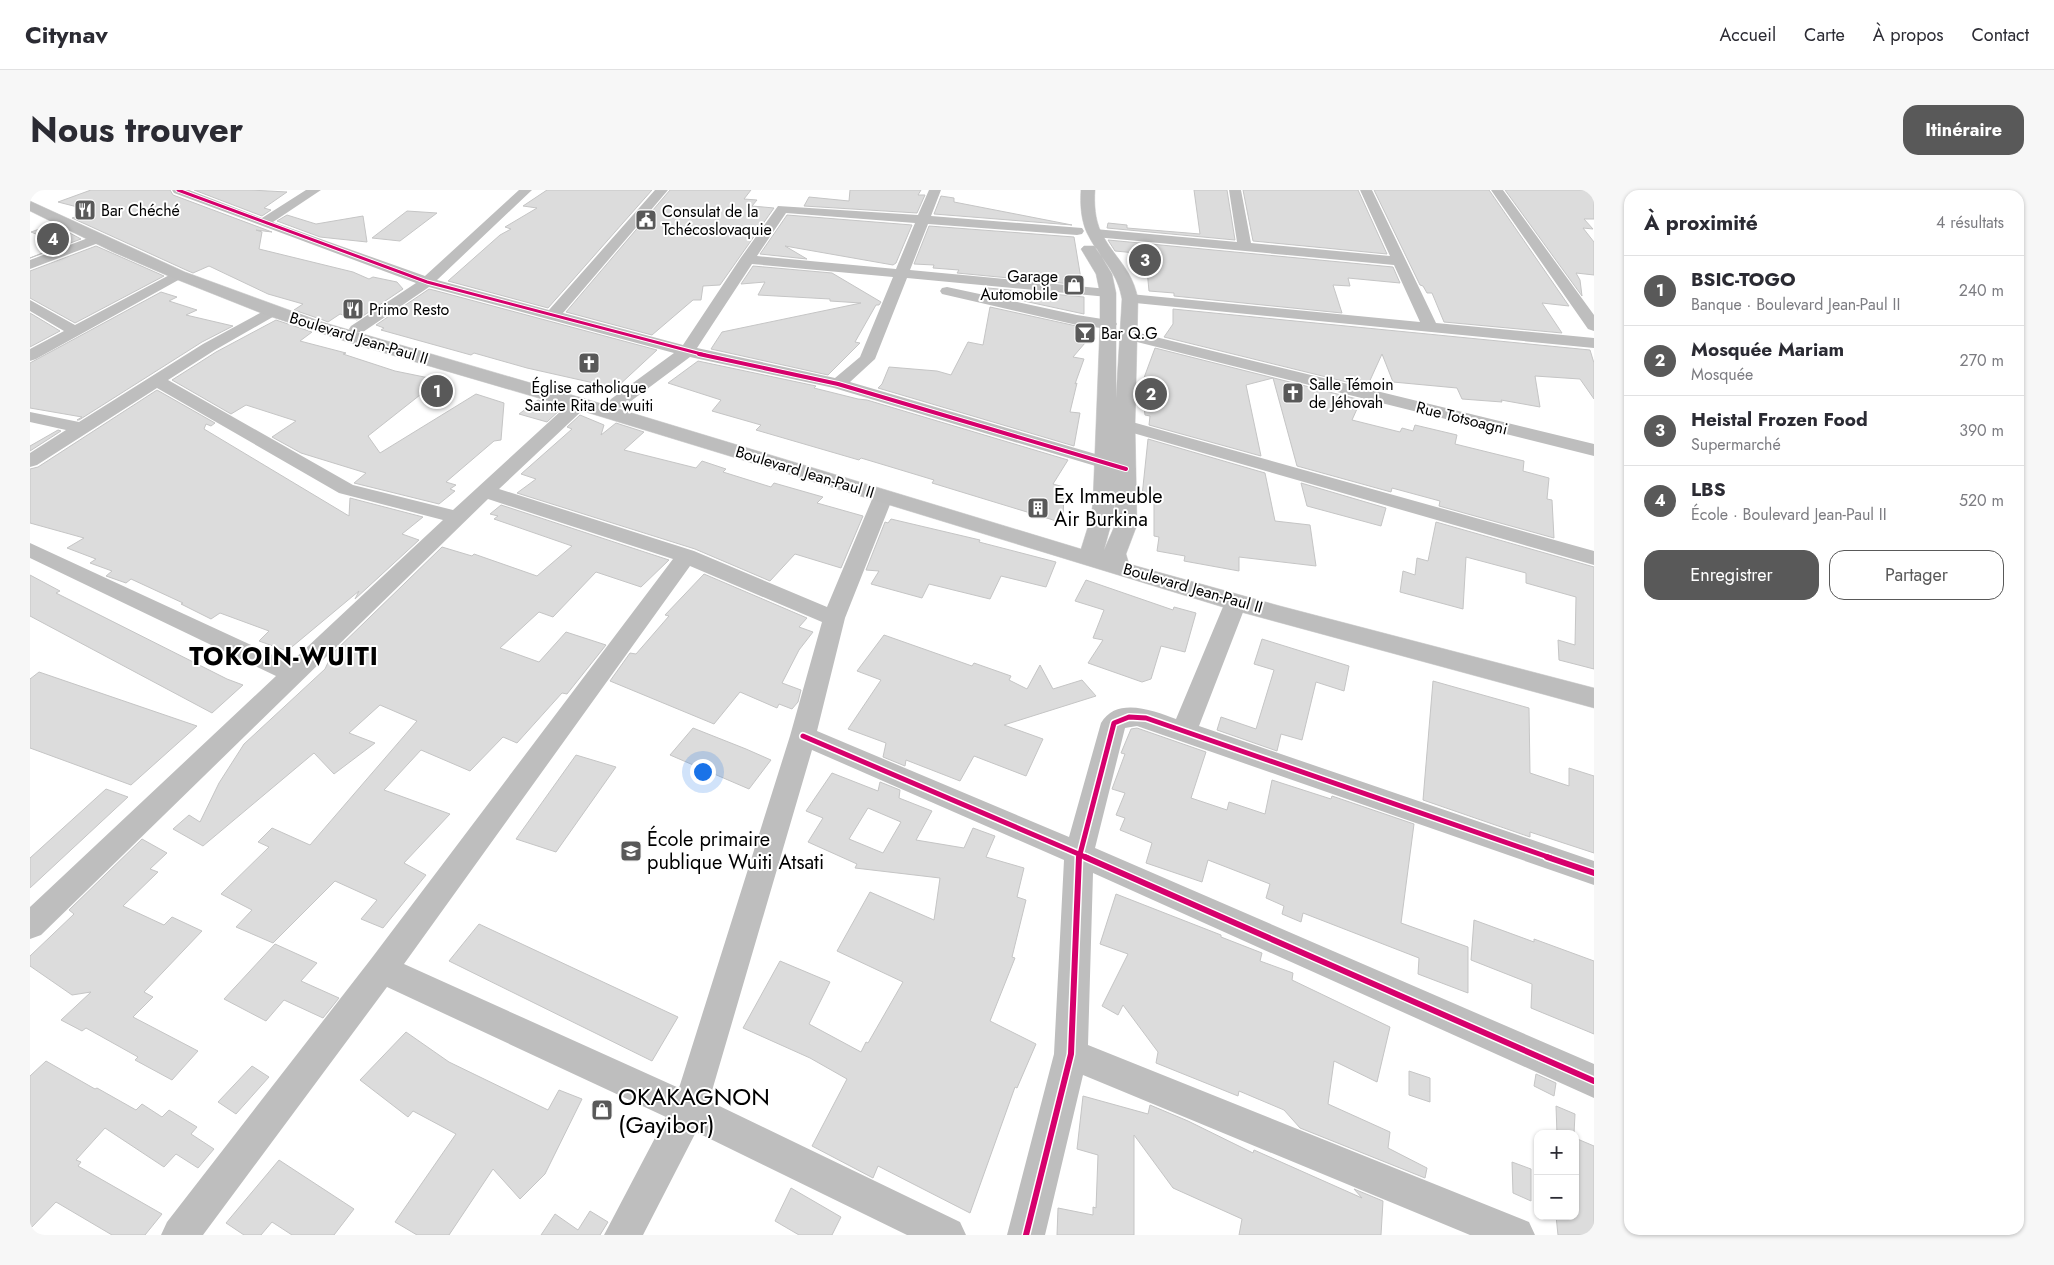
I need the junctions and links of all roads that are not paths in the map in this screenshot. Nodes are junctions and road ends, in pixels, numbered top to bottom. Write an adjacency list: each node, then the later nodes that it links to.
1 (315, 190): 13 (street)
2 (526, 190): 22 (street)
3 (662, 190): 27 (street)
4 (936, 190): 12 (street)
5 (1072, 190): 14 (main road)
6 (1088, 190): 14 (main road)
7 (1235, 190): 16 (street)
8 (1366, 190): 18 (street)
9 (1497, 190): 29 (street)
10 (184, 191): 13 (street)
11 (31, 204): 15 (main road, Boulevard Jean-Paul II); 31 (main road, Boulevard Jean-Paul II)
12 (924, 219): 14 (street); 17 (street); 21 (street)
13 (262, 223): 22 (street)
14 (1086, 232): 16 (street); 23 (main road); 24 (main road)
15 (96, 238): 19 (street); 20 (main road, Boulevard Jean-Paul II)
16 (1245, 247): 18 (street)
17 (747, 259): 21 (street); 35 (street)
18 (1398, 261): 30 (street)
19 (30, 265)
20 (177, 275): 26 (main road, Boulevard Jean-Paul II); 32 (street)
21 (902, 276): 23 (street); 28 (street); 38 (street)
22 (427, 282): 27 (street); 31 (street)
23 (1108, 292): 28 (main road)
24 (1130, 299): 30 (street); 33 (main road)
25 (30, 305): 32 (street)
26 (272, 311): 37 (street); 39 (main road, Boulevard Jean-Paul II)
27 (553, 315): 35 (street)
28 (1109, 324): 46 (main road)
29 (1594, 326)
30 (1430, 327): 34 (street)
31 (357, 329): 40 (main road, Boulevard Jean-Paul II)
32 (75, 331): 36 (street)
33 (1127, 335): 42 (main road); 44 (street, Rue Totsoagni)
34 (1594, 343)
35 (688, 351): 38 (street); 40 (street)
36 (30, 356)
37 (157, 381): 43 (street); 51 (street)
38 (838, 384): 46 (street)
39 (580, 403): 48 (street); 49 (main road, Boulevard Jean-Paul II)
40 (617, 403): 52 (main road, Boulevard Jean-Paul II)
41 (30, 417): 43 (street)
42 (1125, 425): 47 (main road); 56 (street)
43 (82, 428): 45 (street)
44 (1594, 450)
45 (30, 461)
46 (1104, 463): 47 (street); 50 (main road)
47 (1126, 469): 55 (main road)
48 (484, 491): 51 (street); 54 (street)
49 (884, 497): 55 (main road, Boulevard Jean-Paul II); 58 (street)
50 (1102, 516): 52 (main road); 55 (main road)
51 (459, 518): 59 (street)
52 (1067, 540): 55 (main road, Boulevard Jean-Paul II)
53 (30, 550): 59 (street)
54 (686, 556): 58 (street); 67 (street)
55 (1112, 558): 57 (main road, Boulevard Jean-Paul II); 60 (main road, Boulevard Jean-Paul II)
56 (1594, 558)
57 (1236, 602): 61 (main road, Boulevard Jean-Paul II); 62 (street)
58 (834, 618): 63 (street)
59 (293, 674): 66 (street)
60 (1594, 684)
61 (1594, 698)
62 (1184, 731): 64 (street); 65 (street)
63 (803, 736): 64 (street); 70 (street)
64 (1079, 854): 68 (street); 69 (street)
65 (1594, 873)
66 (30, 926)
67 (382, 969): 70 (street); 71 (street)
68 (1071, 1054): 74 (street); 75 (street)
69 (1594, 1081)
70 (689, 1110): 72 (street); 73 (street)
71 (180, 1235)
72 (623, 1235)
73 (947, 1235)
74 (1026, 1235)
75 (1516, 1235)

